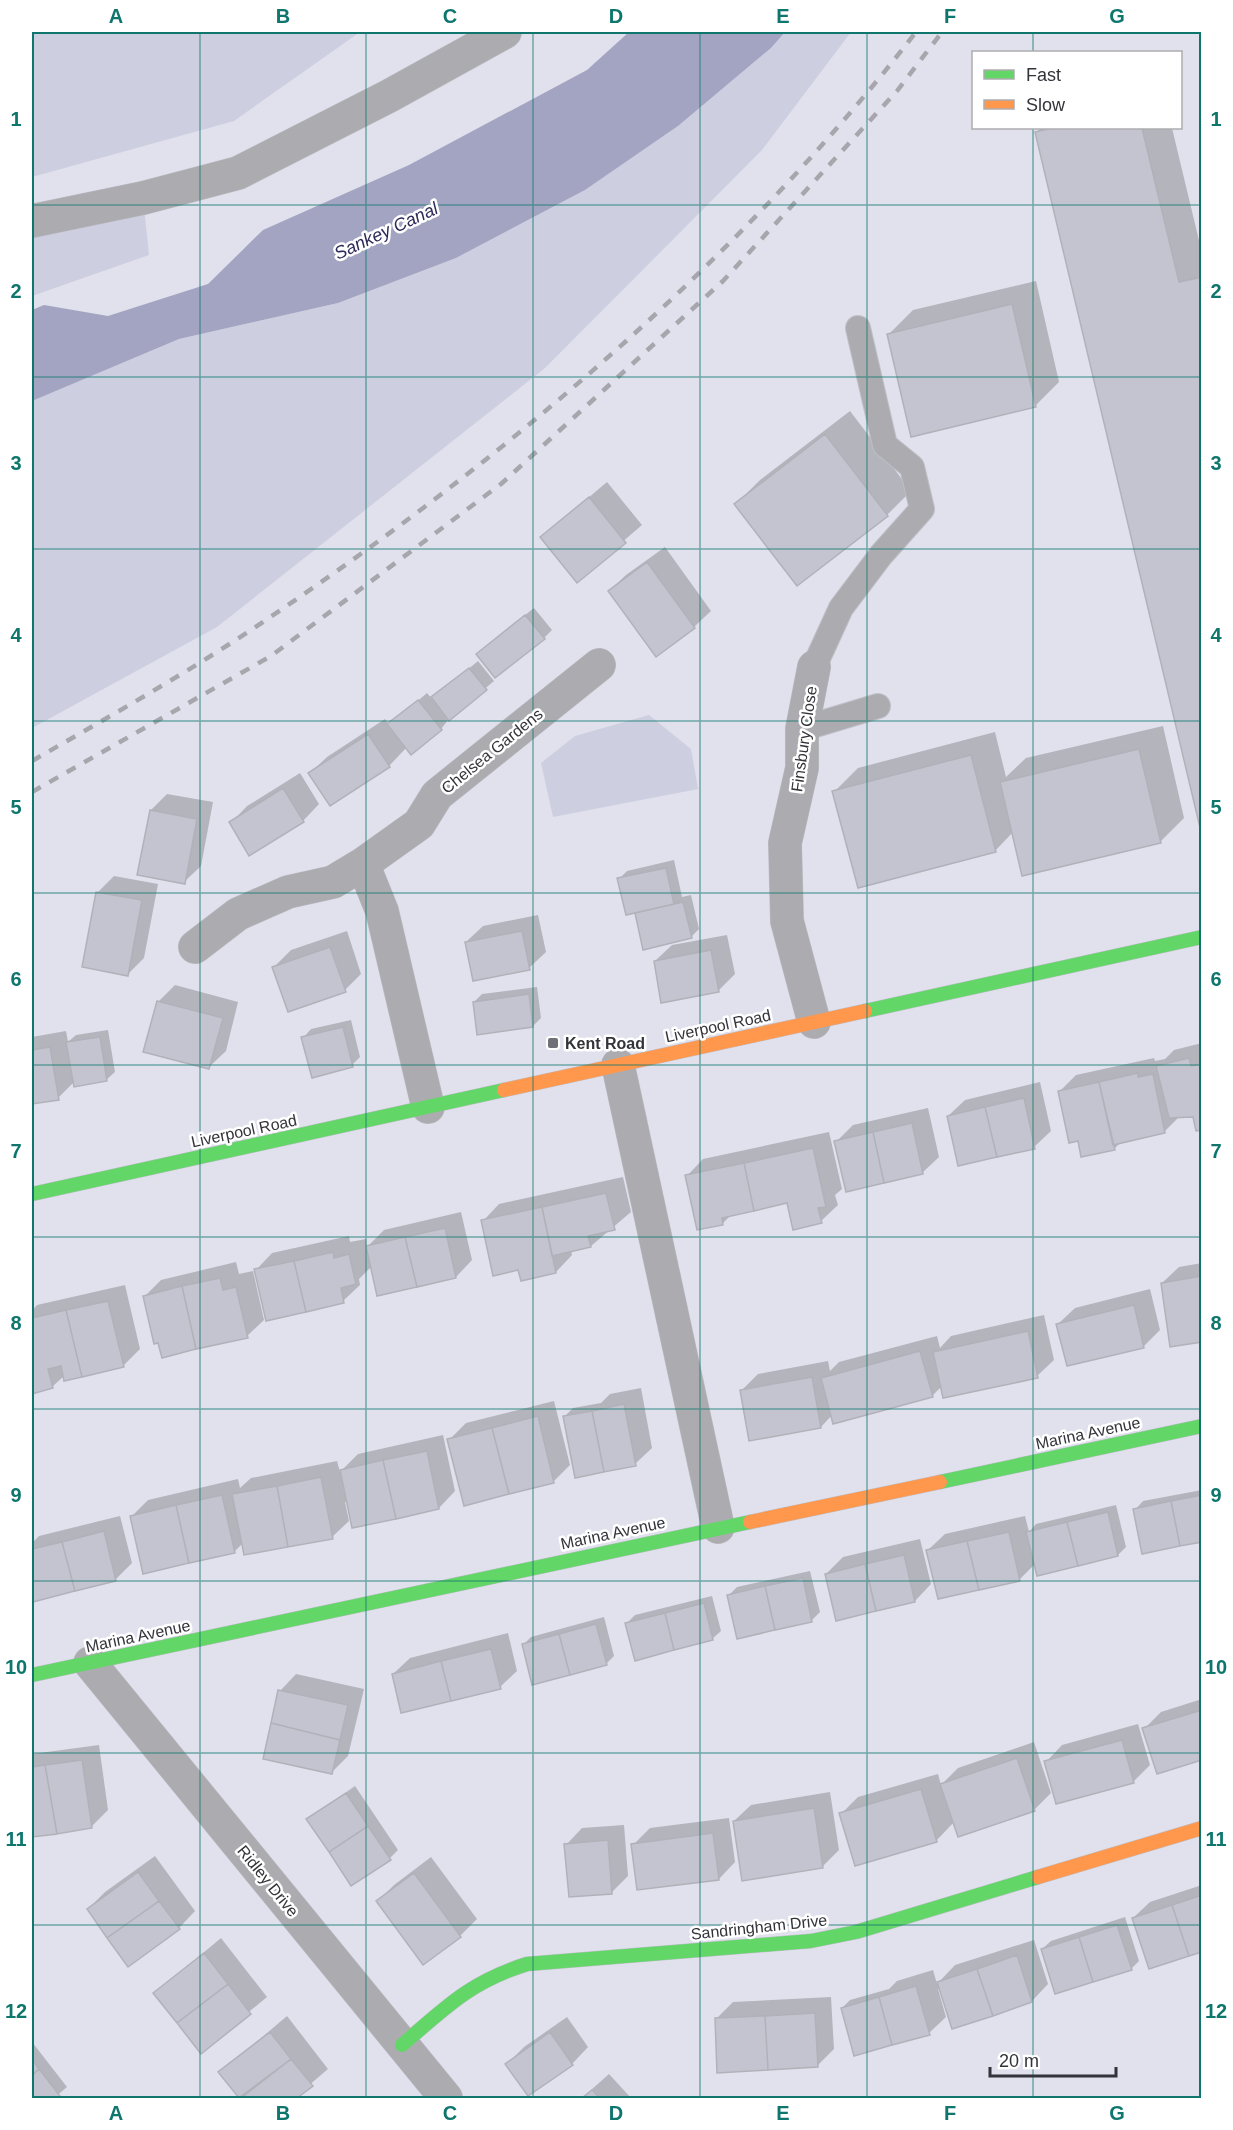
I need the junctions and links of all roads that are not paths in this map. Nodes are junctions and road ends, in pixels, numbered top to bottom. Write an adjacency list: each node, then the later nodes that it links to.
1 (505, 32): 2 (street)
2 (32, 220)
3 (858, 328): 5 (lane)
4 (599, 665): 8 (street, Chelsea Gardens)
5 (814, 667): 7 (street, Finsbury Close)
6 (878, 706): 7 (lane)
7 (802, 729): 11 (street, Finsbury Close)
8 (363, 864): 10 (street, Chelsea Gardens); 13 (street)
9 (1202, 937): 11 (street, Liverpool Road)
10 (195, 947)
11 (814, 1022): 12 (street, Liverpool Road)
12 (618, 1065): 13 (street, Liverpool Road); 16 (street)
13 (428, 1107): 14 (street, Liverpool Road)
14 (32, 1194)
15 (1202, 1426): 16 (street, Marina Avenue)
16 (718, 1527): 17 (street, Marina Avenue)
17 (90, 1663): 18 (street, Marina Avenue); 20 (street, Ridley Drive)
18 (32, 1675)
19 (1202, 1828): 20 (street, Sandringham Drive)
20 (402, 2045): 21 (street, Ridley Drive)
21 (446, 2098)

